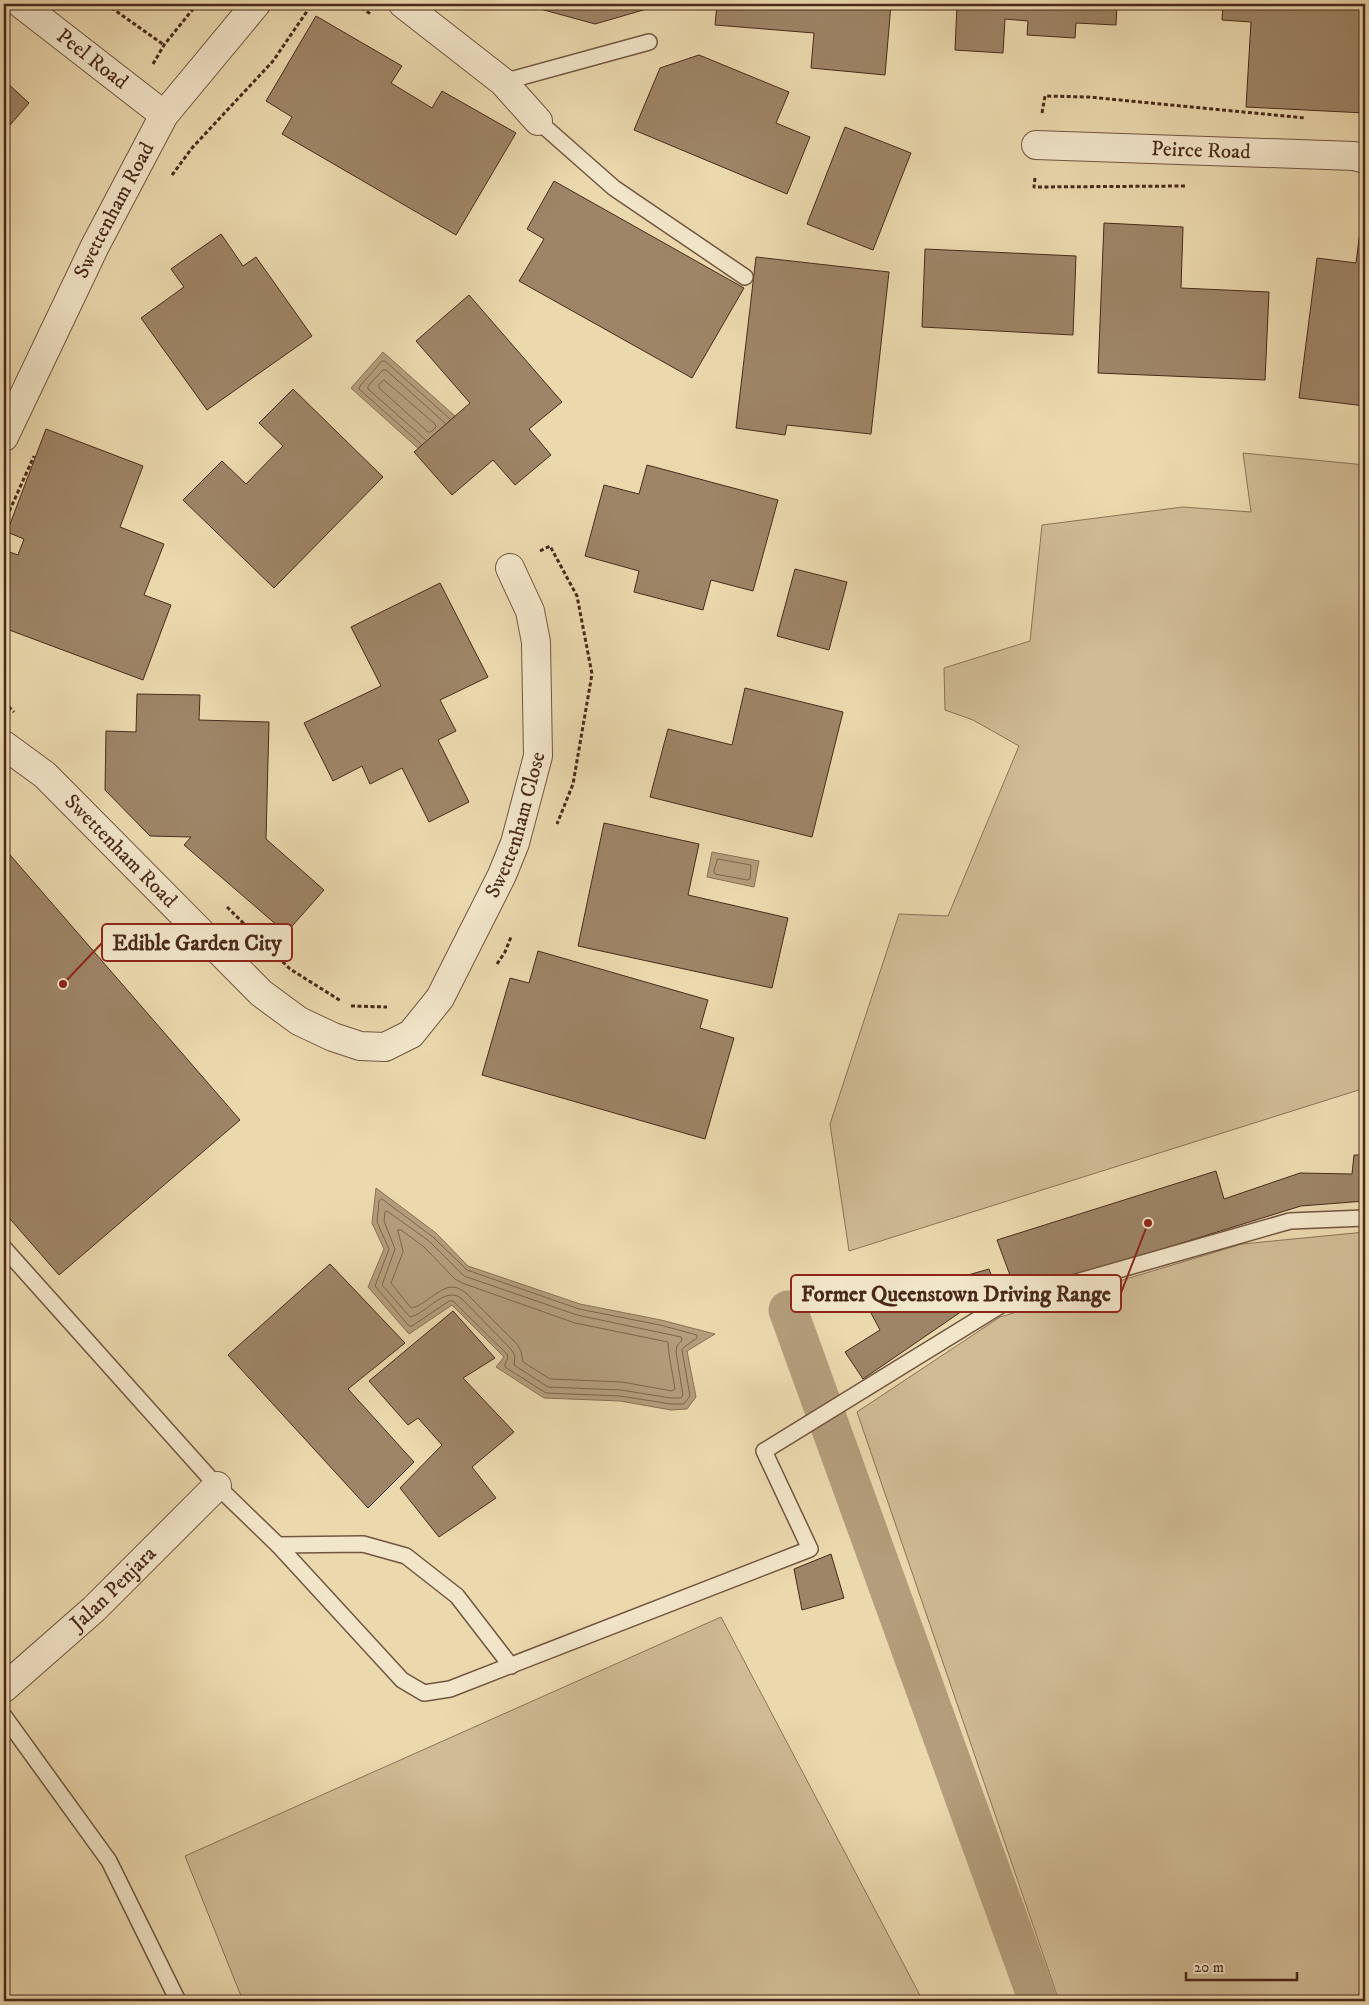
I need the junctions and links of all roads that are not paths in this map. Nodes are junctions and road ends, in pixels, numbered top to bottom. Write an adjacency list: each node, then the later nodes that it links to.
1 (21, 4): 6 (street, Peel Road)
2 (256, 4): 6 (street, Swettenham Road)
3 (403, 4): 5 (street)
4 (649, 42): 5 (lane)
5 (503, 82): 7 (street)
6 (164, 115): 11 (street, Swettenham Road)
7 (538, 121): 10 (lane)
8 (1036, 145): 9 (street, Peirce Road)
9 (1365, 159)
10 (744, 277)
11 (4, 437)
12 (510, 568): 14 (street, Swettenham Close)
13 (4, 745): 14 (street, Swettenham Road)
14 (385, 1047)
15 (1365, 1218): 19 (lane)
16 (4, 1248): 17 (lane)
17 (217, 1486): 18 (lane); 20 (street, Jalan Penjara)
18 (278, 1545): 19 (lane); 19 (lane)
19 (511, 1666)
20 (4, 1688)
21 (4, 1716): 22 (lane)
22 (178, 2001)

